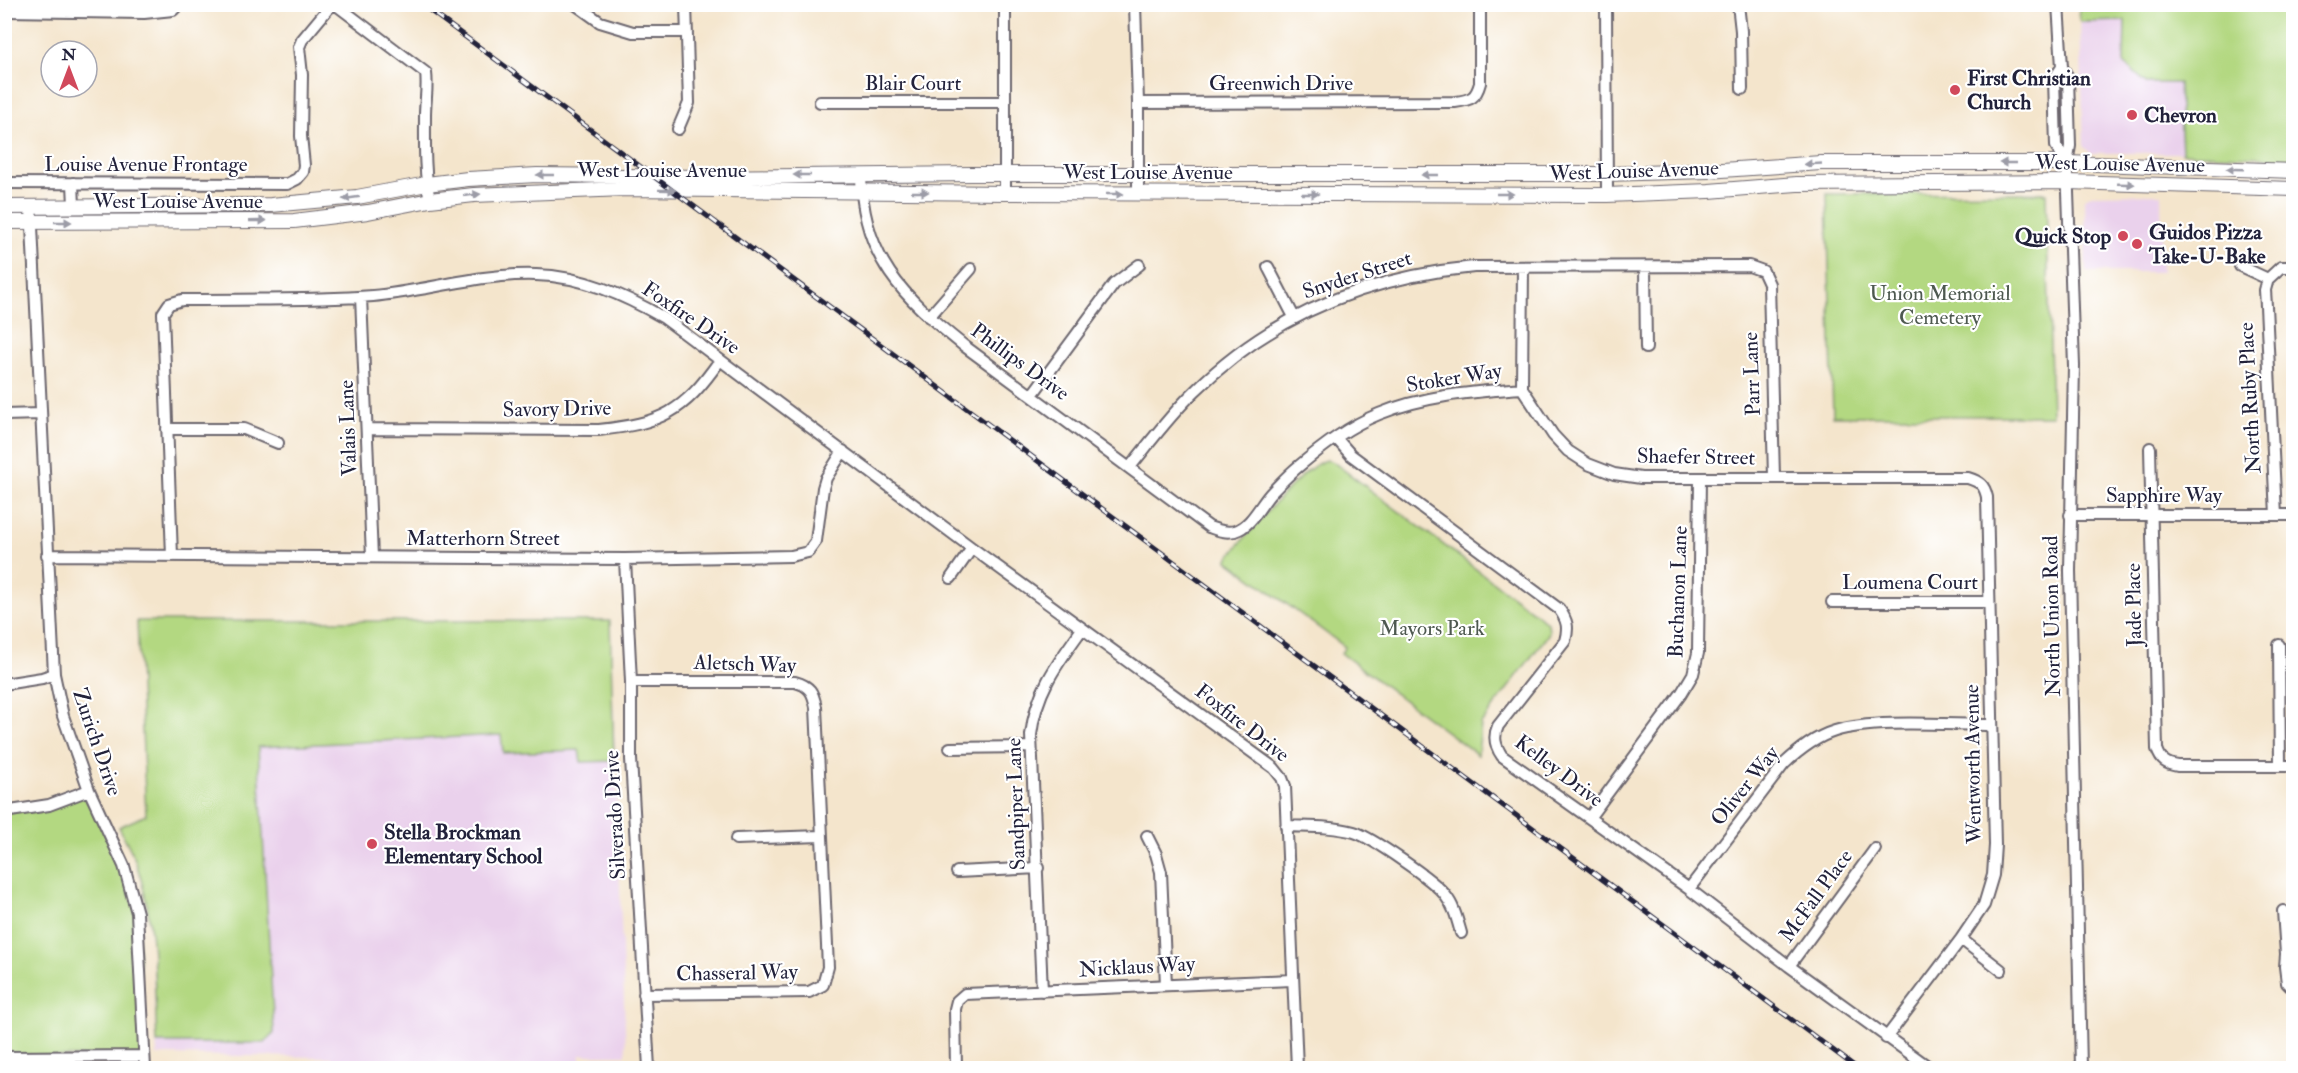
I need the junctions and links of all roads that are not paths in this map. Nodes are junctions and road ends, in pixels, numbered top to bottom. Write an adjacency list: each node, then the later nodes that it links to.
1 (179, 4): 11 (street)
2 (333, 4): 26 (street, Louise Avenue Frontage); 27 (street)
3 (575, 4): 12 (street)
4 (686, 4): 12 (street)
5 (1005, 4): 15 (street)
6 (1135, 4): 16 (street)
7 (1480, 4): 16 (street, Greenwich Drive)
8 (1606, 4): 22 (street)
9 (1738, 4): 13 (street)
10 (2058, 4): 18 (street, North Union Road)
11 (4, 11)
12 (687, 32): 17 (street)
13 (1742, 88)
14 (820, 102): 15 (street, Blair Court)
15 (1005, 102): 20 (street)
16 (1138, 103): 21 (street)
17 (678, 129)
18 (2067, 163): 19 (main road, West Louise Avenue, one-way to 18); 22 (main road, West Louise Avenue, one-way to 22); 24 (street, North Union Road)
19 (2294, 171)
20 (1006, 174): 21 (main road, West Louise Avenue); 23 (main road, West Louise Avenue); 30 (street)
21 (1137, 174): 22 (main road, West Louise Avenue, one-way to 21); 31 (street)
22 (1606, 174): 32 (street)
23 (861, 175): 27 (main road, West Louise Avenue, one-way to 27); 29 (street, Phillips Drive)
24 (2068, 182): 28 (main road, West Louise Avenue, one-way to 28); 32 (main road, West Louise Avenue); 68 (street, North Union Road)
25 (4, 183): 26 (street, Louise Avenue Frontage)
26 (73, 183): 36 (street)
27 (427, 184): 33 (street); 36 (main road, West Louise Avenue, one-way to 36)
28 (2294, 189)
29 (861, 192): 30 (main road, West Louise Avenue, one-way to 30); 33 (main road, West Louise Avenue, one-way to 29); 49 (street, Phillips Drive)
30 (1005, 193): 31 (main road, West Louise Avenue, one-way to 31)
31 (1138, 194): 32 (main road, West Louise Avenue, one-way to 32)
32 (1607, 195)
33 (430, 200): 38 (main road, West Louise Avenue, one-way to 33)
34 (4, 207): 35 (main road, West Louise Avenue)
35 (31, 207): 36 (main road, West Louise Avenue); 38 (street, Zurich Drive)
36 (74, 207)
37 (4, 222): 38 (main road, West Louise Avenue)
38 (32, 222): 55 (street, Zurich Drive)
39 (1139, 265): 54 (street)
40 (2240, 266): 47 (street)
41 (1268, 267): 50 (street)
42 (1523, 267): 43 (street, Snyder Street); 50 (street, Snyder Street); 53 (street)
43 (1645, 267): 46 (street, Snyder Street); 51 (street)
44 (2294, 267): 47 (street)
45 (971, 269): 49 (street)
46 (1763, 271): 64 (street, Parr Lane)
47 (2268, 279): 69 (street, North Ruby Place)
48 (361, 297): 52 (street, Foxfire Drive); 57 (street, Foxfire Drive); 58 (street, Valais Lane)
49 (928, 317): 54 (street, Phillips Drive)
50 (1294, 317): 63 (street, Snyder Street)
51 (1646, 348)
52 (720, 360): 58 (street, Savory Drive); 62 (street, Foxfire Drive)
53 (1522, 388): 59 (street, Stoker Way); 65 (street, Shaefer Street)
54 (1032, 395): 63 (street, Phillips Drive)
55 (40, 414): 56 (street); 73 (street, Zurich Drive)
56 (4, 416)
57 (167, 429): 60 (street); 74 (street)
58 (368, 429): 75 (street, Valais Lane)
59 (1336, 438): 71 (street, Stoker Way); 92 (street, Kelley Drive)
60 (278, 443)
61 (2150, 448): 67 (street, Jade Place)
62 (843, 451): 72 (street, Foxfire Drive); 76 (street, Matterhorn Street)
63 (1130, 467): 71 (street, Phillips Drive)
64 (1774, 477): 65 (street, Shaefer Street); 66 (street, Shaefer Street)
65 (1700, 478): 92 (street, Buchanon Lane)
66 (1956, 478): 79 (street, Wentworth Avenue)
67 (2151, 514): 68 (street, Sapphire Way); 69 (street, Sapphire Way); 88 (street, Jade Place)
68 (2070, 515): 121 (street, North Union Road)
69 (2276, 515): 70 (street, Sapphire Way)
70 (2294, 515)
71 (1221, 532)
72 (972, 548): 77 (street); 80 (street, Foxfire Drive)
73 (47, 555): 74 (street, Matterhorn Street); 82 (street, Zurich Drive)
74 (172, 556): 75 (street, Matterhorn Street)
75 (372, 557): 76 (street, Matterhorn Street)
76 (625, 559): 83 (street, Silverado Drive)
77 (951, 578)
78 (1832, 602): 79 (street, Loumena Court)
79 (1989, 602): 85 (street, Wentworth Avenue)
80 (1082, 629): 86 (street, Sandpiper Lane); 93 (street, Foxfire Drive)
81 (2279, 645): 88 (street)
82 (54, 674): 84 (street); 90 (street, Zurich Drive)
83 (631, 682): 94 (street, Aletsch Way); 110 (street, Silverado Drive)
84 (4, 684)
85 (1991, 725): 100 (street, Oliver Way); 103 (street, Wentworth Avenue)
86 (1032, 747): 87 (street); 98 (street, Sandpiper Lane)
87 (951, 748)
88 (2280, 766): 89 (street)
89 (2294, 766)
90 (89, 790): 91 (street); 112 (street, Zurich Drive)
91 (4, 812)
92 (1589, 818): 100 (street, Kelley Drive)
93 (1286, 826): 102 (street); 106 (street, Foxfire Drive)
94 (821, 836): 96 (street); 110 (street, Chasseral Way)
95 (1147, 836): 107 (street)
96 (736, 839)
97 (1875, 849): 104 (street, McFall Place)
98 (1038, 868): 99 (street); 109 (street, Sandpiper Lane)
99 (957, 872)
100 (1689, 889): 104 (street, Kelley Drive)
101 (2283, 911): 108 (street)
102 (1461, 933)
103 (1961, 939): 105 (street); 111 (street, Wentworth Avenue)
104 (1789, 966): 111 (street, Kelley Drive)
105 (2001, 970)
106 (1292, 980): 107 (street, Nicklaus Way); 119 (street, Foxfire Drive)
107 (1166, 985): 109 (street, Nicklaus Way)
108 (2294, 990)
109 (1042, 991): 118 (street, Nicklaus Way)
110 (644, 994): 117 (street, Silverado Drive)
111 (1886, 1038): 120 (street, Kelley Drive)
112 (144, 1056): 114 (street); 116 (street, Zurich Drive)
113 (4, 1057): 114 (street)
114 (20, 1057): 115 (street)
115 (20, 1068)
116 (145, 1068)
117 (649, 1068)
118 (956, 1068)
119 (1297, 1068)
120 (1930, 1068)
121 (2081, 1068)

